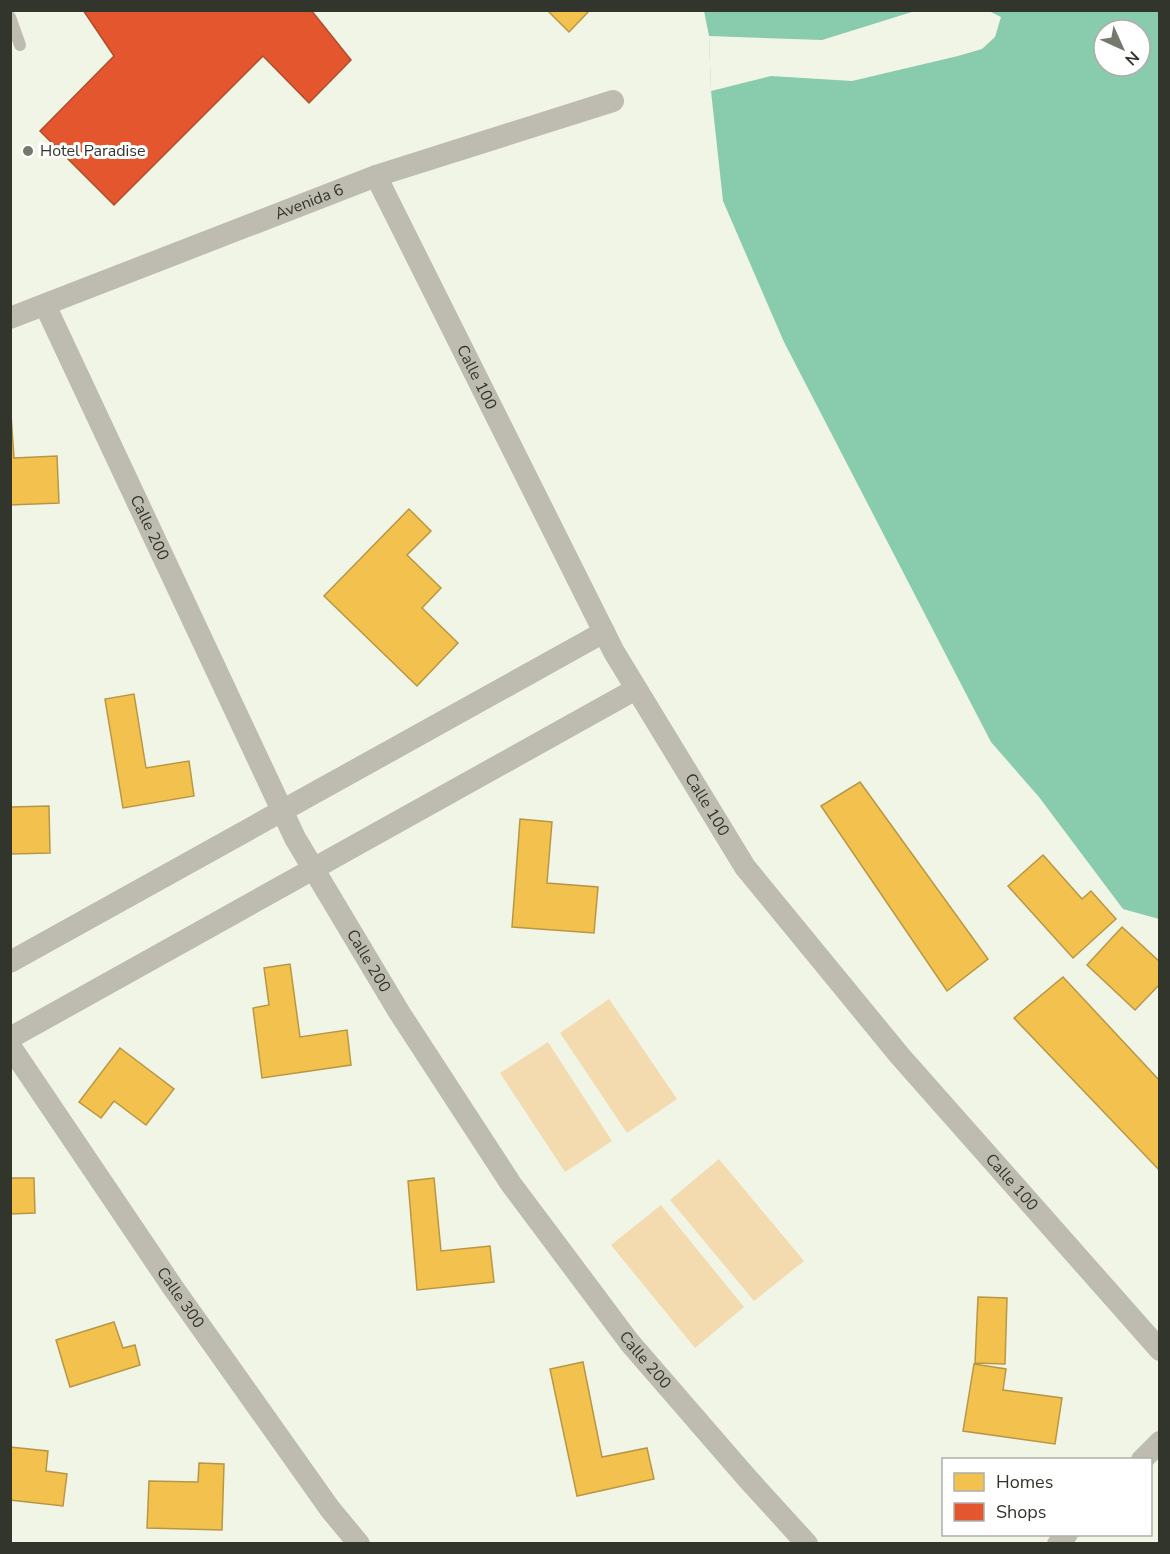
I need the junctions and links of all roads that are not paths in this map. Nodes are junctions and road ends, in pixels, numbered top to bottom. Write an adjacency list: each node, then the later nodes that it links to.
1 (10, 18): 2 (lane)
2 (20, 45)
3 (613, 101): 4 (street, Avenida 6)
4 (376, 176): 5 (street, Avenida 6); 7 (street, Calle 100)
5 (45, 305): 6 (street, Avenida 6); 9 (street, Calle 200)
6 (10, 318)
7 (604, 632): 8 (street, Calle 100); 9 (street)
8 (636, 689): 10 (street); 14 (street, Calle 100)
9 (283, 811): 10 (street, Calle 200); 11 (street)
10 (314, 869): 12 (street); 18 (street, Calle 200)
11 (10, 962)
12 (10, 1038)
13 (10, 1046): 17 (street, Calle 300)
14 (1160, 1350)
15 (1160, 1442): 16 (street)
16 (1144, 1458)
17 (359, 1544)
18 (807, 1544)

